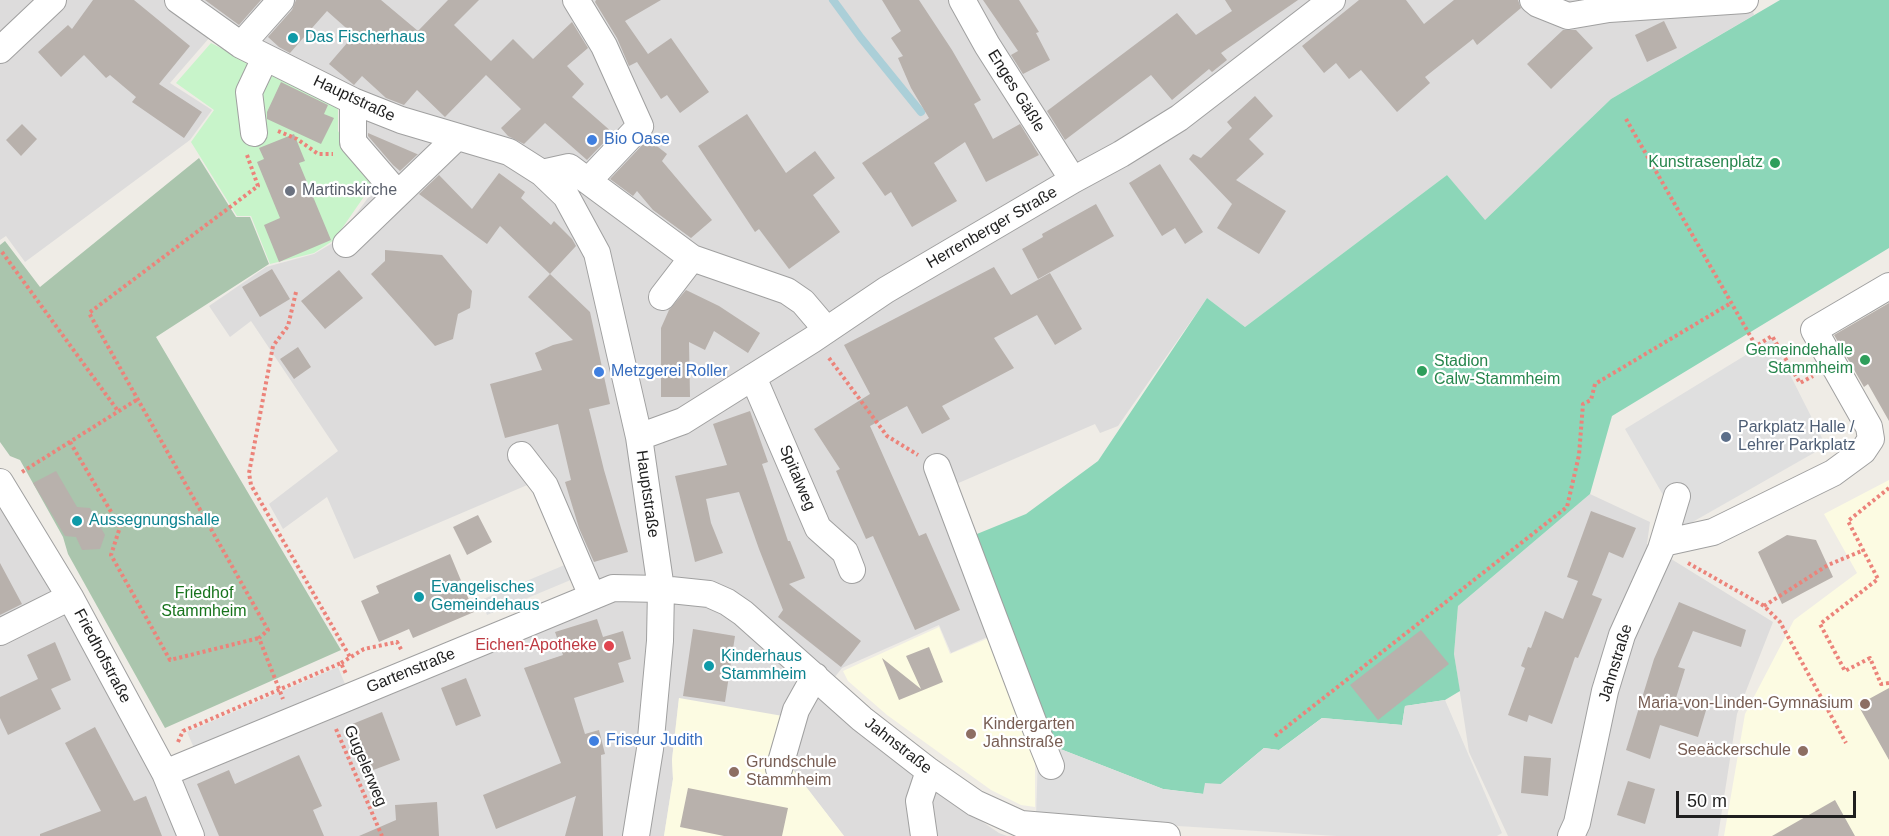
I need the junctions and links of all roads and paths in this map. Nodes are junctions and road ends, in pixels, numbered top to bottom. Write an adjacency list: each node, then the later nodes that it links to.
1 (54, 0): 10 (street)
2 (178, 0): 9 (street, Hauptstraße)
3 (281, 0): 9 (street)
4 (576, 0): 19 (street)
5 (962, 0): 18 (street, Enges Gäßle)
6 (1533, 0): 7 (street)
7 (1745, 0)
8 (1321, 4): 18 (street, Herrenberger Straße)
9 (241, 45): 11 (street, Hauptstraße)
10 (0, 50)
11 (265, 58): 12 (street, Hauptstraße); 14 (street)
12 (353, 101): 15 (street, Hauptstraße); 20 (street)
13 (1626, 118): 27 (path)
14 (254, 133): 16 (path); 31 (path)
15 (457, 137): 17 (street, Hauptstraße); 20 (street)
16 (339, 155)
17 (542, 173): 19 (street); 33 (street, Hauptstraße)
18 (1073, 180): 28 (street, Herrenberger Straße)
19 (588, 181): 23 (street)
20 (397, 193): 21 (street)
21 (346, 244)
22 (2, 252): 32 (path)
23 (692, 258): 26 (street); 28 (street)
24 (1889, 286): 41 (street)
25 (296, 292): 50 (path)
26 (662, 297)
27 (1731, 303): 30 (path); 58 (path)
28 (819, 335): 29 (street, Herrenberger Straße); 36 (path)
29 (753, 377): 33 (street, Herrenberger Straße); 43 (street, Spitalweg)
30 (1805, 380)
31 (138, 399): 32 (path); 49 (path)
32 (118, 411): 34 (path)
33 (639, 437): 44 (street, Hauptstraße)
34 (70, 442): 37 (path); 49 (path)
35 (521, 455): 45 (street)
36 (937, 467): 60 (street)
37 (27, 468)
38 (0, 482): 46 (street, Friedhofstraße)
39 (1889, 488): 42 (path)
40 (1677, 496): 41 (street, Jahnstraße)
41 (1662, 546): 47 (path); 69 (street, Jahnstraße)
42 (1864, 550): 47 (path); 55 (path)
43 (852, 570)
44 (661, 590): 45 (street, Gartenstraße); 53 (street, Jahnstraße); 66 (street, Hauptstraße)
45 (592, 596): 52 (street, Gartenstraße)
46 (70, 597): 48 (street); 63 (street, Friedhofstraße)
47 (1764, 606): 59 (path)
48 (0, 632)
49 (259, 638): 54 (path)
50 (350, 657): 51 (path); 52 (path)
51 (341, 663): 56 (path); 63 (path)
52 (411, 671): 56 (street, Gartenstraße)
53 (815, 676): 61 (street); 62 (street, Jahnstraße)
54 (274, 680)
55 (1889, 683)
56 (356, 694): 57 (street, Gartenstraße)
57 (326, 706): 63 (street, Gartenstraße); 65 (path, Gugelerweg)
58 (1275, 736)
59 (1846, 742)
60 (1052, 766)
61 (779, 769)
62 (929, 771): 67 (street); 68 (street, Jahnstraße)
63 (165, 772): 64 (street, Friedhofstraße)
64 (191, 836)
65 (382, 836)
66 (636, 836)
67 (924, 836)
68 (1167, 836)
69 (1571, 836)

